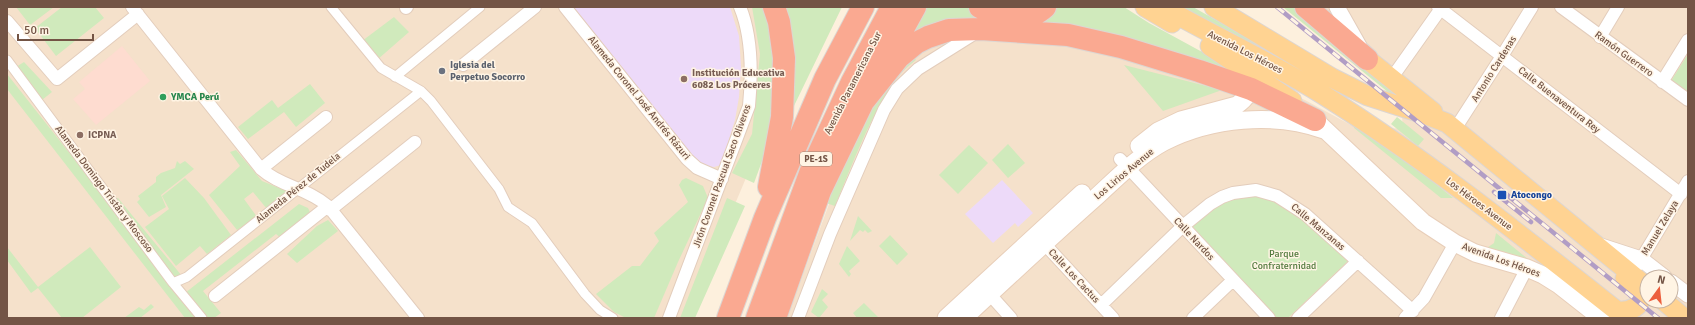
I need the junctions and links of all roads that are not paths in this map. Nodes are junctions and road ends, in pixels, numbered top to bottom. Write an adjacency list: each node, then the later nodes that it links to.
1 (331, 7): 31 (street)
2 (480, 7): 31 (street)
3 (535, 7): 30 (street)
4 (565, 7): 45 (street, Alameda Coronel José Andrés Rázuri)
5 (740, 7): 45 (street, Jirón Coronel Pascual Saco Oliveros)
6 (774, 7): 50 (highway)
7 (854, 7): 32 (highway)
8 (863, 7): 32 (highway, PE-1S)
9 (892, 7): 76 (highway, Avenida Panamericana Sur / PE-1S)
10 (915, 7): 38 (highway)
11 (980, 7): 12 (highway)
12 (1045, 7)
13 (1146, 7): 34 (main road)
14 (1163, 7): 70 (main road, Avenida Los Héroes)
15 (1214, 7): 41 (main road, Avenida Los Héroes)
16 (1306, 7): 28 (highway)
17 (1337, 7): 28 (street)
18 (1532, 7): 27 (street, Antonio Cardenas)
19 (1561, 7): 25 (street, Ramón Guerrero)
20 (1618, 7): 25 (street)
21 (1440, 8): 27 (street, Calle Buenaventura Rey); 33 (street)
22 (135, 10): 23 (street); 44 (street)
23 (7, 21)
24 (981, 29): 34 (highway); 38 (highway); 78 (street)
25 (1600, 37): 35 (street, Ramón Guerrero)
26 (1688, 40): 35 (street)
27 (1502, 56): 41 (street, Antonio Cardenas); 48 (street, Calle Buenaventura Rey)
28 (1367, 59): 33 (main road)
29 (7, 60): 61 (street, Alameda Domingo Tristán y Moscoso)
30 (464, 65)
31 (395, 77): 36 (street)
32 (825, 79): 50 (highway, PE-1S)
33 (1391, 79): 41 (main road)
34 (1250, 80): 40 (highway); 43 (main road, Los Lirios Avenue)
35 (1662, 82): 37 (street, Ramón Guerrero)
36 (421, 90): 47 (street, Alameda Pérez de Tudela); 73 (street)
37 (1688, 100)
38 (863, 102): 77 (highway)
39 (326, 117): 44 (street)
40 (1319, 125): 43 (main road, Los Lirios Avenue); 53 (main road, Avenida Los Héroes)
41 (1451, 126): 54 (main road, Avenida Los Héroes)
42 (415, 142): 49 (street)
43 (1124, 164): 51 (street, Calle Nardos); 52 (main road, Los Lirios Avenue)
44 (261, 169): 47 (street)
45 (722, 179): 74 (street, Jirón Coronel Pascual Saco Oliveros)
46 (1688, 181): 48 (street, Manuel Zelaya)
47 (298, 188): 49 (street); 61 (street, Alameda Pérez de Tudela)
48 (1680, 194): 56 (street, Manuel Zelaya)
49 (329, 208): 65 (street); 72 (street)
50 (765, 218): 75 (highway, PE-1S)
51 (1183, 226): 55 (street, Calle Manzanas); 60 (street, Calle Nardos); 66 (street, Calle Manzanas)
52 (1040, 239): 63 (main road, Los Lirios Avenue); 66 (street, Calle Los Cactus)
53 (1455, 243): 57 (main road, Avenida Los Héroes); 69 (street)
54 (1604, 251): 56 (main road, Avenida Los Héroes); 70 (main road)
55 (1358, 261): 69 (street, Calle Manzanas); 85 (street)
56 (1637, 267): 58 (street, Avenida Los Héroes); 59 (main road, Avenida Los Héroes)
57 (1527, 268): 70 (main road, Avenida Los Héroes); 86 (street)
58 (1642, 269)
59 (1639, 271)
60 (1233, 280): 83 (street); 84 (street, Calle Nardos)
61 (173, 283): 71 (street, Alameda Domingo Tristán y Moscoso)
62 (1679, 288): 64 (street)
63 (985, 290): 79 (main road, Los Lirios Avenue); 80 (main road, Los Lirios Avenue); 81 (street)
64 (1688, 295)
65 (215, 296)
66 (1101, 305): 82 (street, Calle Los Cactus)
67 (1650, 309): 87 (main road)
68 (1673, 309): 88 (main road)
69 (1409, 314)
70 (1615, 316)
71 (202, 318)
72 (418, 318)
73 (613, 318)
74 (669, 318)
75 (728, 318)
76 (756, 318)
77 (775, 318)
78 (798, 318)
79 (946, 318)
80 (964, 318)
81 (1011, 318)
82 (1113, 318)
83 (1193, 318)
84 (1269, 318)
85 (1298, 318)
86 (1501, 318)
87 (1644, 318)
88 (1684, 318)

